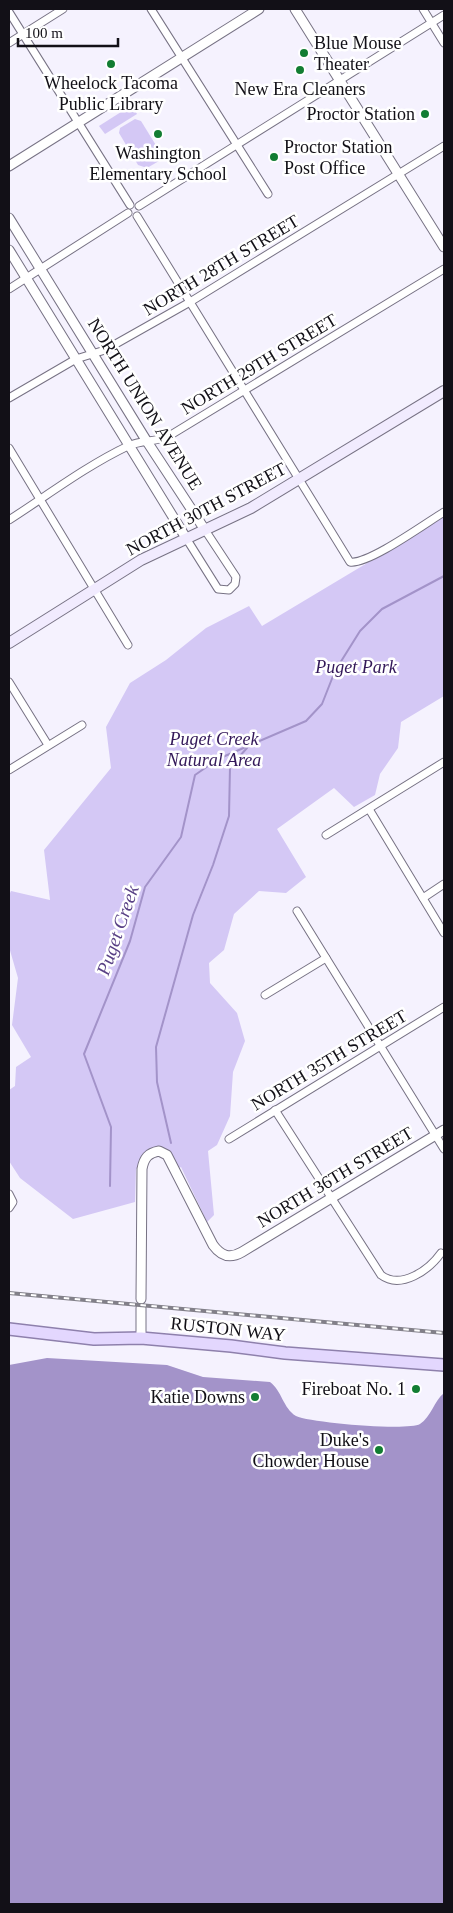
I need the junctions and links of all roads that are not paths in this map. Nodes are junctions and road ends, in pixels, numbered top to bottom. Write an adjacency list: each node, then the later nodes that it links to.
1 (63, 9): 9 (street)
2 (151, 9): 12 (street)
3 (259, 9): 12 (street)
4 (295, 9): 13 (street)
5 (423, 9): 8 (street)
6 (9, 12): 9 (street)
7 (444, 15): 8 (street)
8 (432, 23): 11 (street); 13 (street)
9 (23, 34): 10 (street); 14 (street)
10 (9, 43)
11 (444, 43)
12 (182, 57): 14 (street); 15 (street)
13 (340, 80): 15 (street); 18 (street)
14 (78, 122): 17 (street); 20 (street)
15 (237, 146): 19 (street); 21 (street)
16 (444, 146): 18 (street, NORTH 28TH STREET)
17 (9, 166)
18 (399, 175): 25 (street); 31 (street, NORTH 28TH STREET)
19 (268, 194)
20 (130, 205): 21 (street); 22 (street)
21 (139, 206): 23 (street)
22 (128, 213): 23 (street); 27 (street)
23 (137, 216): 31 (street)
24 (9, 218): 27 (street, NORTH UNION AVENUE)
25 (444, 247)
26 (9, 250): 29 (street, NORTH UNION AVENUE)
27 (41, 269): 29 (street); 32 (street, NORTH UNION AVENUE)
28 (444, 269): 34 (street, NORTH 29TH STREET)
29 (26, 278): 30 (street); 33 (street, NORTH UNION AVENUE)
30 (9, 289)
31 (190, 302): 32 (street, NORTH 28TH STREET); 34 (street)
32 (94, 355): 33 (street, NORTH 28TH STREET); 37 (street, NORTH UNION AVENUE)
33 (76, 359): 36 (street, NORTH 28TH STREET); 38 (street, NORTH UNION AVENUE)
34 (244, 391): 37 (street, NORTH 29TH STREET); 40 (street)
35 (444, 391): 40 (main road, NORTH 30TH STREET)
36 (9, 398)
37 (146, 440): 38 (street, NORTH 29TH STREET); 44 (street, NORTH UNION AVENUE)
38 (129, 446): 41 (street, NORTH 29TH STREET); 45 (street, NORTH UNION AVENUE)
39 (9, 448): 41 (street)
40 (298, 479): 42 (street); 44 (main road, NORTH 30TH STREET)
41 (39, 500): 43 (street, NORTH 29TH STREET); 46 (street)
42 (444, 512)
43 (9, 520)
44 (205, 530): 45 (main road, NORTH 30TH STREET); 45 (street, NORTH UNION AVENUE)
45 (186, 538): 46 (main road, NORTH 30TH STREET)
46 (94, 589): 47 (main road, NORTH 30TH STREET); 48 (street)
47 (9, 643)
48 (128, 645)
49 (9, 682): 51 (street)
50 (82, 725): 51 (street)
51 (48, 745): 53 (street)
52 (444, 762): 54 (street)
53 (9, 770)
54 (369, 809): 55 (street); 57 (street)
55 (326, 835)
56 (444, 884): 57 (street)
57 (423, 898): 59 (street)
58 (297, 911): 60 (street)
59 (444, 934)
60 (326, 958): 61 (street); 63 (street)
61 (265, 995)
62 (444, 1007): 63 (street, NORTH 35TH STREET)
63 (379, 1047): 64 (street, NORTH 35TH STREET); 66 (street)
64 (276, 1110): 67 (street, NORTH 35TH STREET); 70 (street)
65 (444, 1130): 66 (street, NORTH 36TH STREET)
66 (435, 1136): 68 (street); 70 (street, NORTH 36TH STREET)
67 (229, 1139)
68 (444, 1149)
69 (9, 1194): 71 (street)
70 (330, 1199): 72 (street); 74 (street, NORTH 36TH STREET)
71 (9, 1208)
72 (441, 1253)
73 (9, 1330): 74 (main road, RUSTON WAY)
74 (141, 1338): 75 (main road, RUSTON WAY)
75 (444, 1365)

